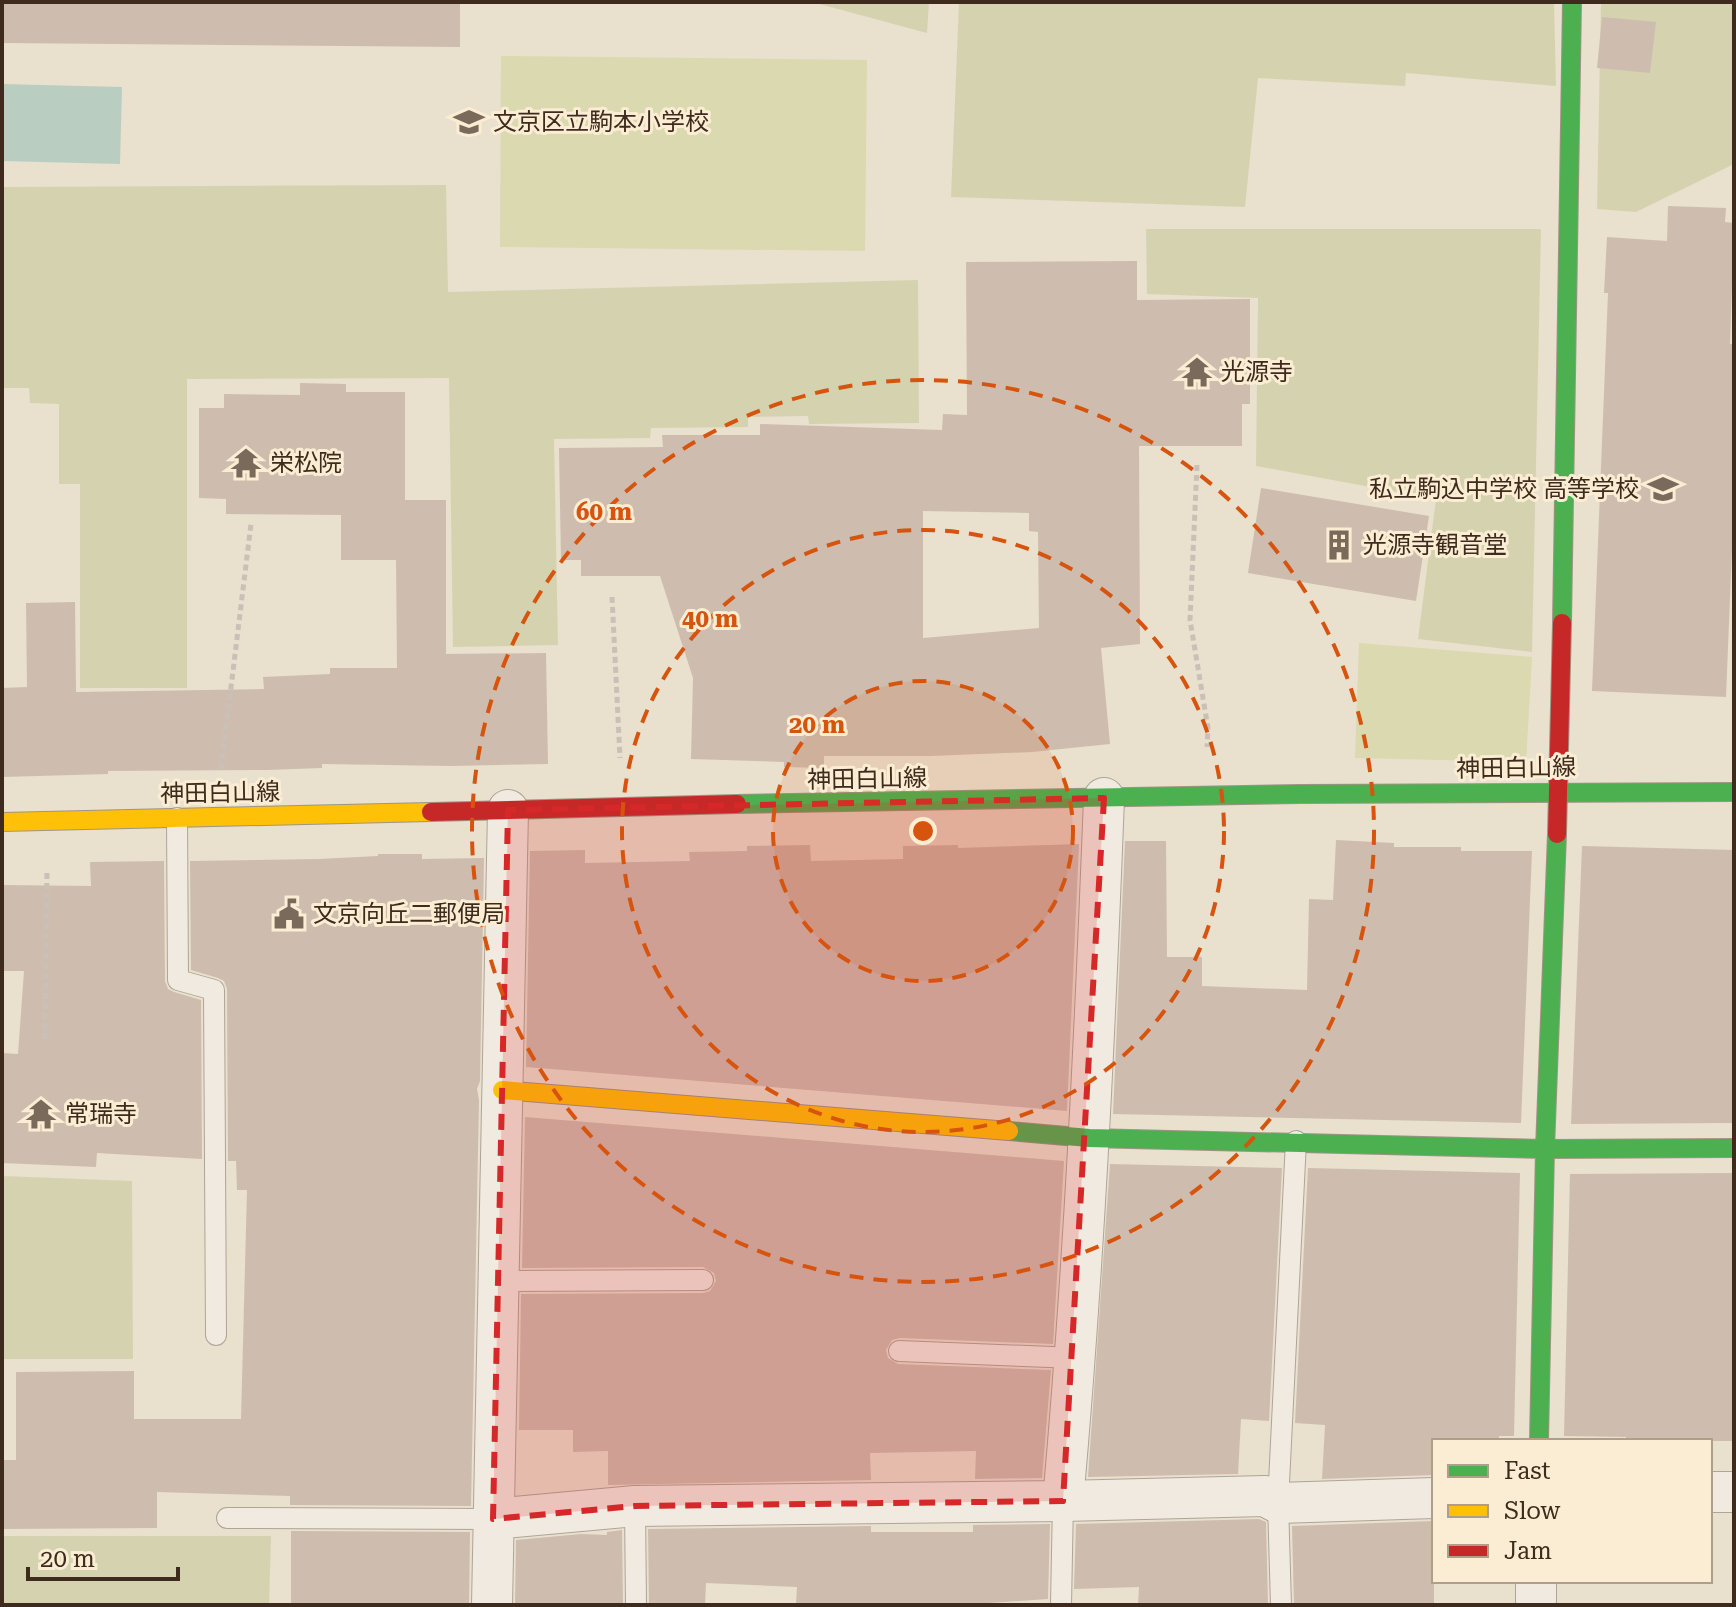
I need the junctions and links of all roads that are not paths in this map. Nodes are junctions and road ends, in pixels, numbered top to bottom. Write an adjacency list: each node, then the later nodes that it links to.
1 (1572, 2): 2 (street)
2 (1559, 791): 3 (street, 神田白山線); 4 (street, 神田白山線); 12 (street)
3 (1734, 792)
4 (1104, 798): 5 (street, 神田白山線); 9 (street)
5 (508, 810): 6 (street, 神田白山線); 8 (street)
6 (177, 818): 7 (street, 神田白山線); 15 (lane)
7 (2, 822)
8 (502, 1090): 9 (street); 14 (street)
9 (1089, 1138): 10 (street); 17 (street)
10 (1296, 1141): 12 (street); 23 (lane)
11 (1734, 1148): 12 (street)
12 (1545, 1149): 18 (street)
13 (703, 1280): 14 (lane)
14 (499, 1281): 26 (street)
15 (216, 1335)
16 (899, 1351): 17 (lane)
17 (1076, 1358): 22 (street)
18 (1539, 1439)
19 (1712, 1492): 20 (street)
20 (1734, 1492)
21 (1432, 1498): 23 (street)
22 (1063, 1501): 23 (street); 24 (street); 30 (lane)
23 (1278, 1503): 31 (lane)
24 (635, 1506): 26 (street); 29 (lane)
25 (227, 1518): 26 (lane)
26 (493, 1519): 28 (street)
27 (1536, 1583): 32 (street)
28 (492, 1605)
29 (636, 1605)
30 (1061, 1605)
31 (1281, 1605)
32 (1536, 1605)

